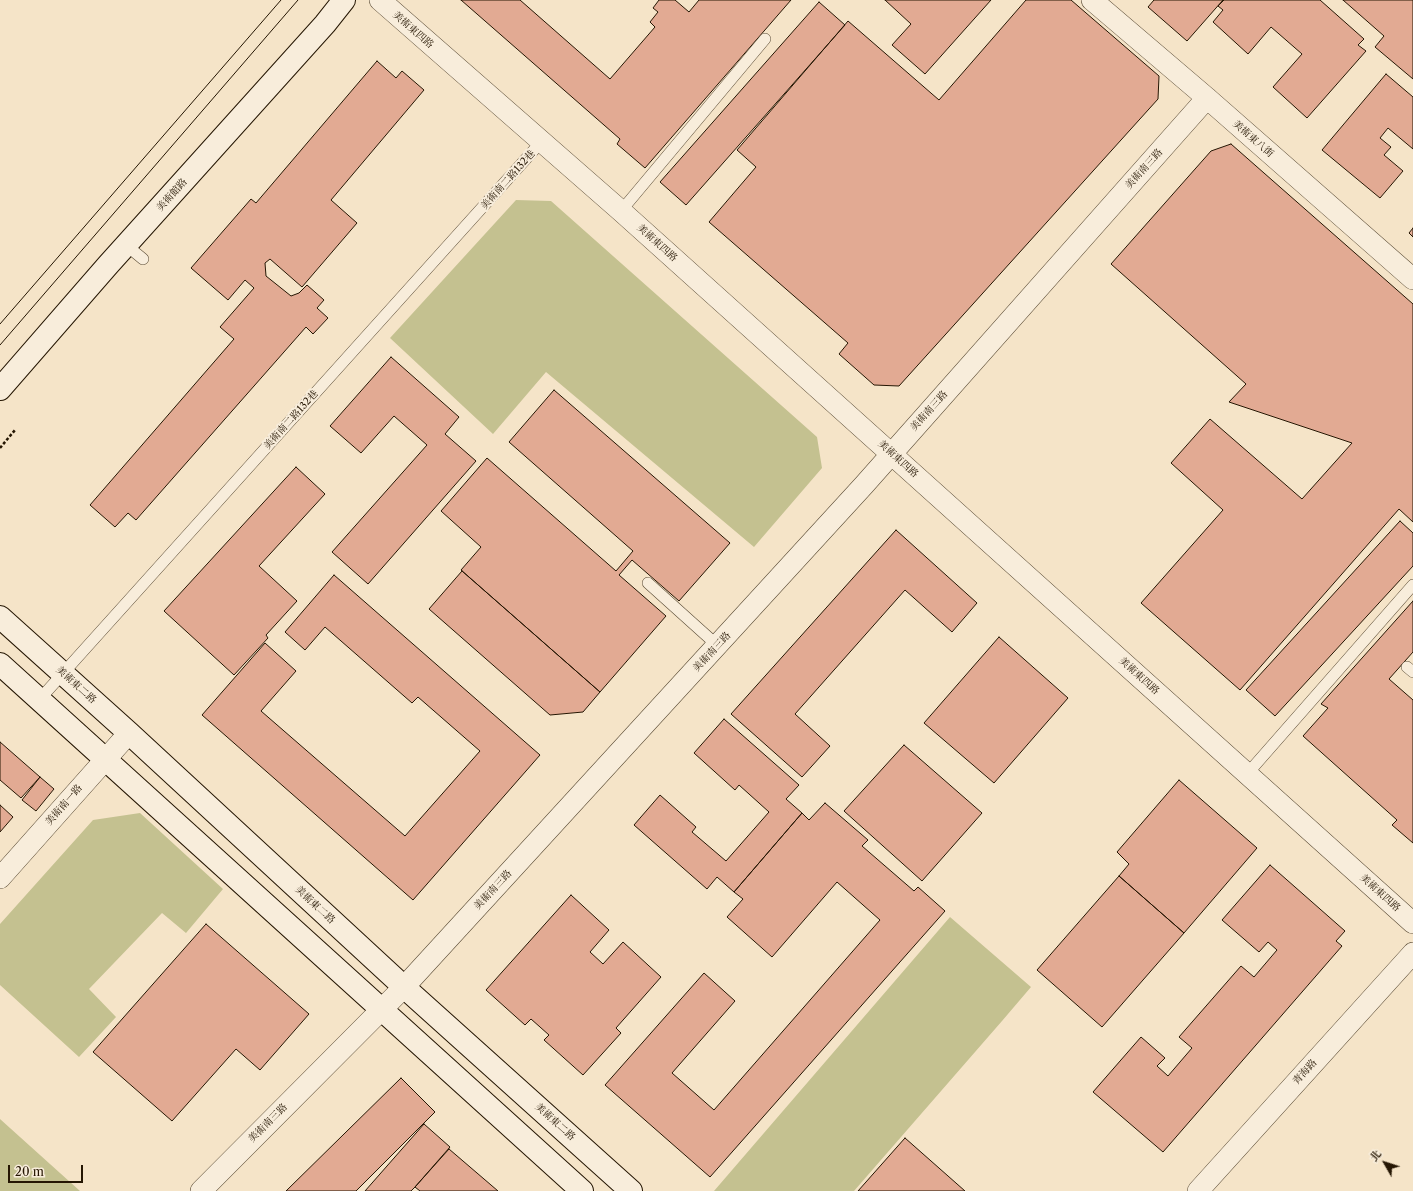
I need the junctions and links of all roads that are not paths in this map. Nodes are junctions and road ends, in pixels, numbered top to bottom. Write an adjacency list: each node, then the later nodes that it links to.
1 (344, 0): 9 (street, 美術館路)
2 (380, 0): 6 (street, 美術東四路)
3 (1092, 0): 5 (street, 美術東八街)
4 (765, 39): 7 (lane)
5 (1207, 98): 8 (street, 美術東八街); 10 (street, 美術南三路)
6 (542, 141): 7 (street, 美術東四路); 16 (lane, 美術南二路132巷)
7 (621, 212): 10 (street, 美術東四路)
8 (1413, 279)
9 (0, 390)
10 (892, 454): 14 (street, 美術南三路); 20 (street, 美術東四路)
11 (648, 583): 14 (lane)
12 (1413, 585): 20 (lane)
13 (0, 617): 16 (street, 美術東二路)
14 (718, 646): 24 (street, 美術南三路)
15 (0, 664): 17 (street)
16 (63, 674): 17 (lane, 美術南二路132巷); 18 (street, 美術東二路)
17 (40, 700): 19 (street)
18 (129, 733): 19 (street, 美術南一路); 24 (street, 美術東二路)
19 (106, 759): 21 (street, 美術南一路); 25 (street)
20 (1248, 773): 22 (street, 美術東四路)
21 (0, 878)
22 (1413, 923)
23 (1413, 953): 29 (street, 青海路)
24 (404, 987): 25 (street, 美術南三路); 28 (street, 美術東二路)
25 (381, 1011): 26 (street, 美術南三路); 27 (street)
26 (201, 1191)
27 (582, 1191)
28 (631, 1191)
29 (1198, 1191)

